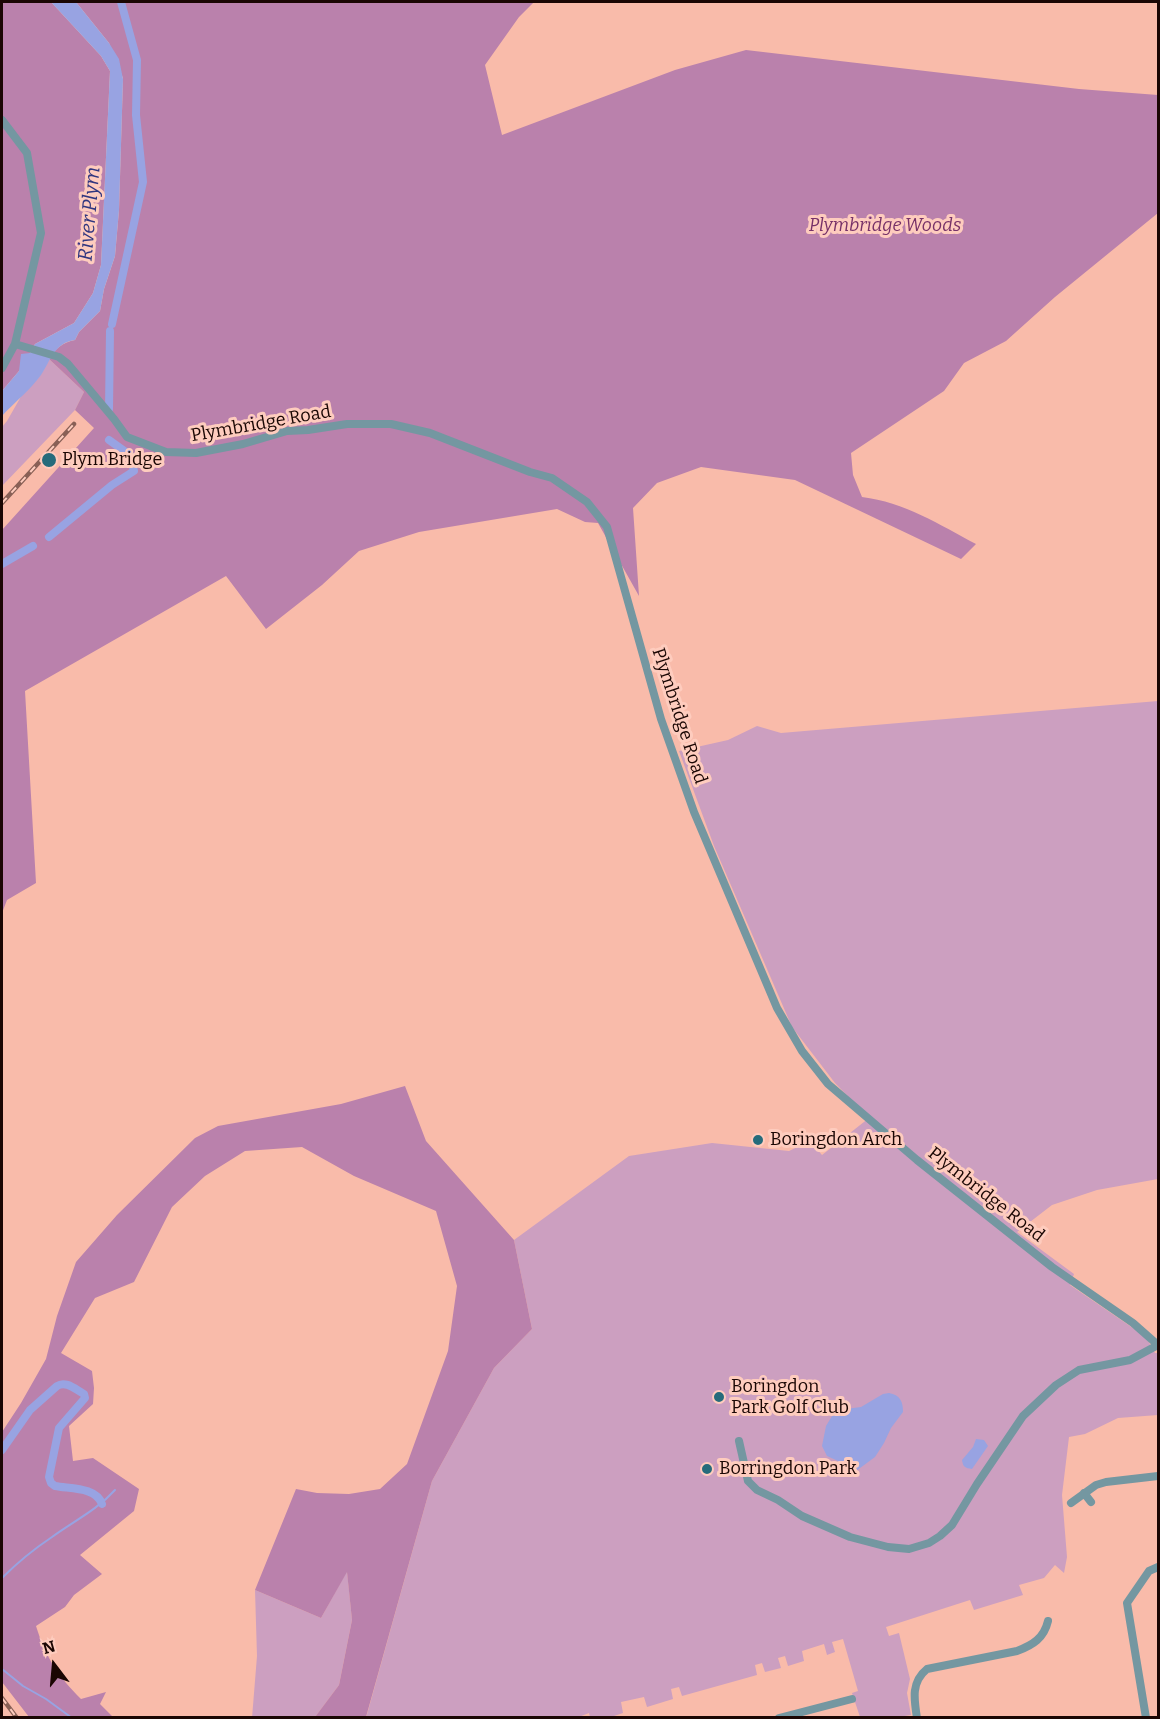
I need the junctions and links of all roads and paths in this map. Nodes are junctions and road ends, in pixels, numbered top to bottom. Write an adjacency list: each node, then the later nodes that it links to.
1 (2, 120): 2 (street)
2 (15, 344): 3 (street); 4 (street, Plymbridge Road)
3 (2, 368)
4 (1158, 1345): 5 (street)
5 (739, 1441)
6 (1158, 1476): 7 (street)
7 (1084, 1493): 8 (street); 9 (street)
8 (1091, 1502)
9 (1071, 1503)
10 (1158, 1567): 15 (street)
11 (1048, 1621): 14 (street)
12 (852, 1699): 13 (street)
13 (779, 1718)
14 (917, 1718)
15 (1146, 1718)

